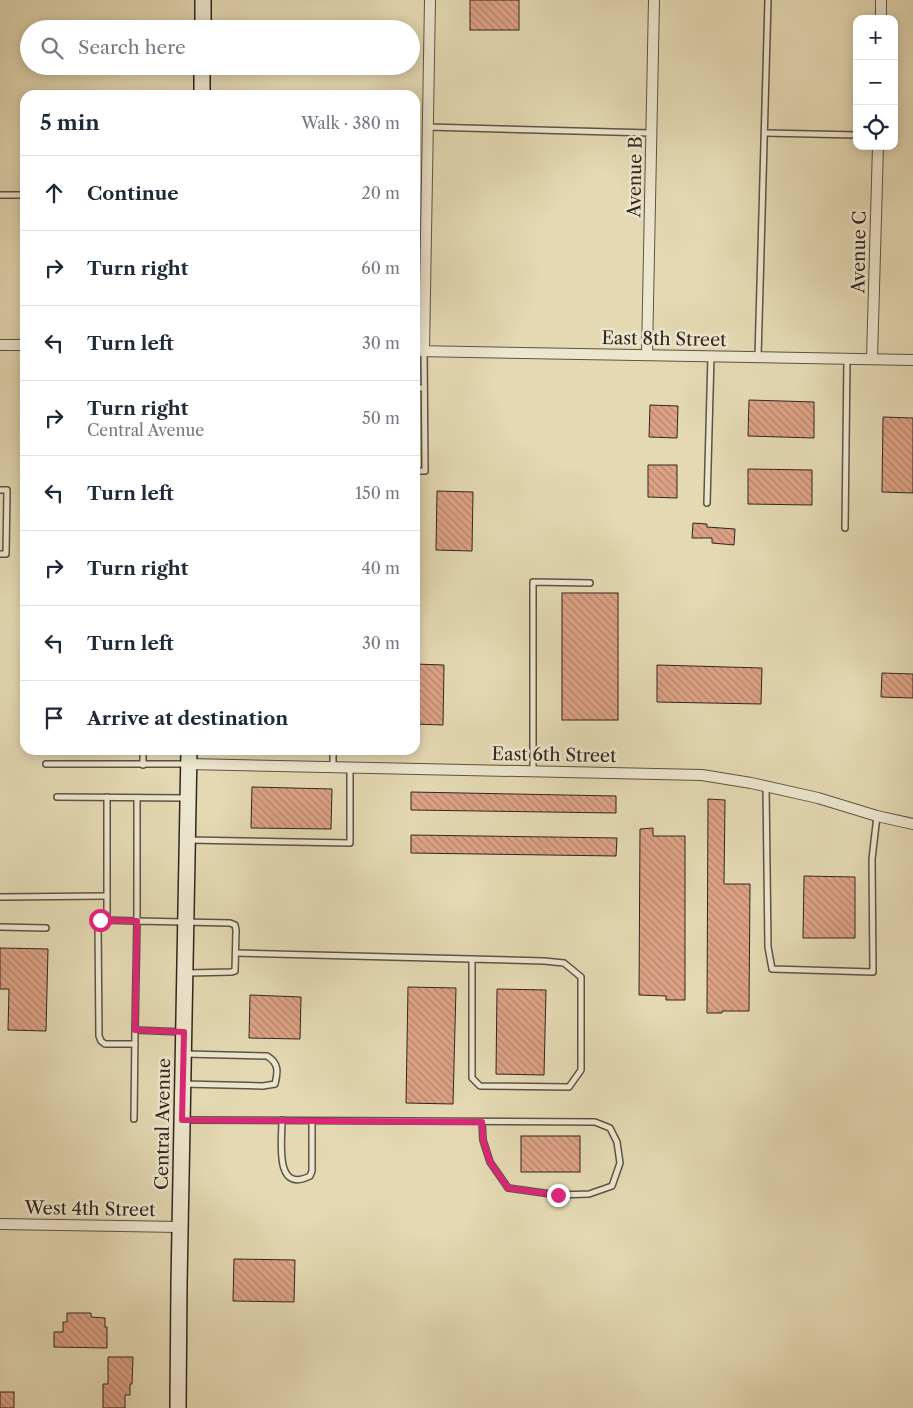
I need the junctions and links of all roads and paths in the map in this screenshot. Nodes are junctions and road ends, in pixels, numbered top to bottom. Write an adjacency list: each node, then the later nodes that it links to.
1 (203, 0): 7 (street)
2 (430, 0): 10 (street)
3 (654, 0): 11 (street, Avenue B)
4 (768, 0): 12 (lane)
5 (881, 0): 6 (street)
6 (881, 15)
7 (203, 20)
8 (202, 75): 9 (street)
9 (202, 90)
10 (428, 126): 11 (lane); 17 (street)
11 (652, 133): 21 (street, Avenue B)
12 (765, 133): 13 (lane); 23 (lane)
13 (853, 135)
14 (878, 150): 26 (street, Avenue C)
15 (0, 195): 16 (lane)
16 (20, 195)
17 (420, 295)
18 (0, 345): 19 (street)
19 (20, 345)
20 (420, 351): 21 (street, East 8th Street)
21 (648, 354): 22 (street, East 8th Street)
22 (711, 356): 23 (street, East 8th Street); 32 (lane)
23 (758, 356): 25 (street, East 8th Street)
24 (420, 358): 29 (lane)
25 (847, 358): 26 (street, East 8th Street); 33 (lane)
26 (872, 359): 27 (street, East 8th Street)
27 (913, 360)
28 (420, 388): 29 (lane)
29 (424, 388): 30 (lane)
30 (420, 471)
31 (0, 490): 34 (lane)
32 (707, 503)
33 (845, 528)
34 (0, 554)
35 (590, 583): 43 (lane)
36 (143, 755): 40 (lane)
37 (333, 755): 41 (lane)
38 (189, 757): 40 (lane); 41 (street, East 6th Street); 48 (street, Central Avenue)
39 (46, 764): 40 (lane)
40 (143, 765)
41 (333, 767): 42 (street, East 6th Street)
42 (350, 767): 43 (street, East 6th Street); 51 (lane)
43 (532, 771): 44 (street, East 6th Street)
44 (766, 786): 49 (street, East 6th Street); 49 (lane)
45 (57, 797): 46 (lane)
46 (107, 797): 47 (lane); 52 (lane)
47 (137, 798): 48 (lane); 55 (lane)
48 (188, 798): 51 (street, Central Avenue)
49 (877, 816): 50 (street, East 6th Street)
50 (913, 824)
51 (187, 840): 56 (street, Central Avenue)
52 (107, 896): 53 (lane); 54 (lane)
53 (0, 897)
54 (107, 920): 55 (lane); 64 (lane)
55 (137, 921): 56 (lane); 62 (lane)
56 (186, 922): 59 (lane); 61 (street, Central Avenue)
57 (0, 927): 58 (lane)
58 (46, 928)
59 (236, 953): 60 (lane); 61 (lane)
60 (472, 959): 60 (lane)
61 (185, 973): 63 (street, Central Avenue)
62 (135, 1030): 63 (lane); 64 (lane)
63 (184, 1032): 65 (street, Central Avenue)
64 (135, 1044): 67 (lane)
65 (183, 1054): 66 (street, Central Avenue); 66 (lane)
66 (183, 1084): 68 (street, Central Avenue)
67 (134, 1119)
68 (182, 1120): 69 (lane); 73 (street, Central Avenue)
69 (282, 1120): 70 (lane); 70 (lane)
70 (312, 1121): 71 (lane)
71 (482, 1122): 71 (lane)
72 (0, 1224): 73 (street, West 4th Street)
73 (180, 1227): 74 (street, Central Avenue)
74 (178, 1408)

